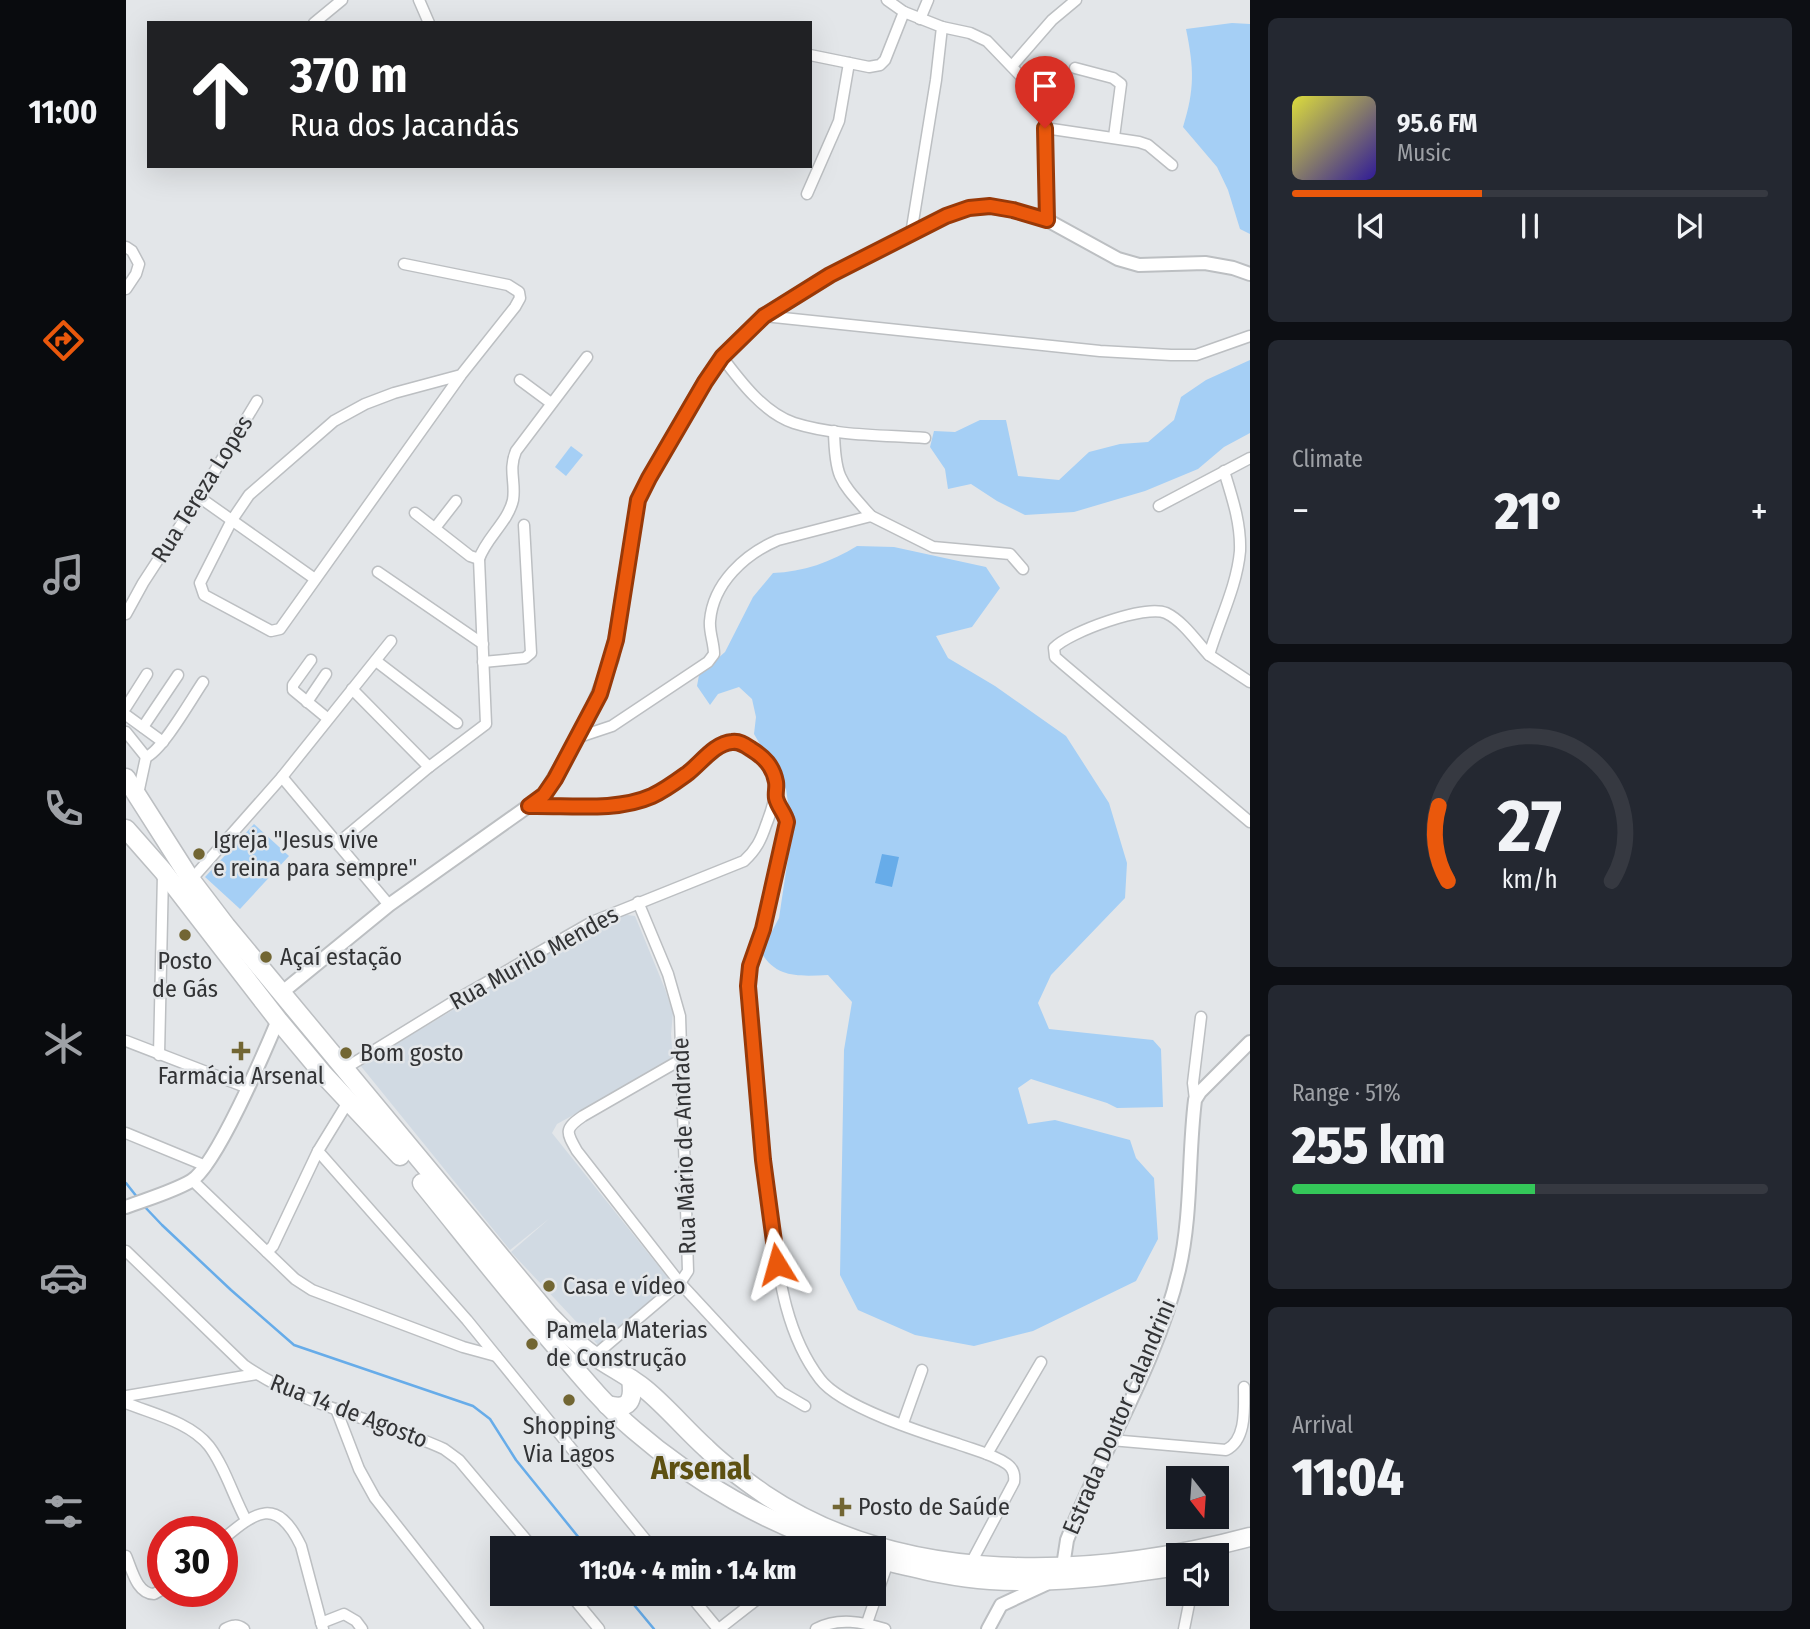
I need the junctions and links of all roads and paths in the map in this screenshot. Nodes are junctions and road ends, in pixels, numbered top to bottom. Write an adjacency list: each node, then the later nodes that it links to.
1 (342, 0): 8 (street)
2 (419, 0): 9 (street)
3 (887, 0): 6 (street)
4 (928, 0): 7 (street)
5 (1076, 0): 13 (street)
6 (904, 12): 7 (street); 12 (street)
7 (920, 19): 10 (street)
8 (316, 21)
9 (428, 21)
10 (942, 27): 13 (street); 20 (street)
11 (812, 55): 12 (street)
12 (849, 63): 18 (street)
13 (1012, 66): 15 (street)
14 (1075, 68): 16 (street)
15 (1045, 128): 16 (street); 19 (street)
16 (1114, 137): 17 (street)
17 (1172, 165)
18 (807, 194)
19 (1047, 220): 20 (street); 23 (street)
20 (911, 234): 25 (street)
21 (126, 247): 24 (street)
22 (404, 264): 29 (street)
23 (1250, 274)
24 (126, 289)
25 (764, 316): 26 (street); 28 (street)
26 (1250, 336)
27 (587, 357): 32 (street)
28 (722, 357): 33 (street); 68 (street)
29 (461, 375): 42 (street); 48 (street)
30 (520, 380): 32 (street)
31 (257, 401): 37 (street, Rua Tereza Lopes)
32 (551, 403): 45 (street)
33 (834, 431): 34 (street); 41 (street)
34 (925, 438)
35 (1250, 458): 36 (street)
36 (1224, 471): 39 (street); 52 (street)
37 (199, 497): 42 (street); 49 (street, Rua Tereza Lopes)
38 (456, 501): 44 (street)
39 (1159, 506)
40 (415, 513): 44 (street)
41 (871, 516): 46 (street); 68 (street)
42 (232, 520): 48 (street); 48 (street)
43 (524, 525): 55 (street)
44 (435, 528): 45 (street)
45 (479, 559): 51 (street)
46 (1023, 569)
47 (378, 572): 51 (street)
48 (315, 579)
49 (126, 614)
50 (391, 641): 54 (street)
51 (483, 644): 55 (street)
52 (1209, 655): 60 (street); 78 (street)
53 (311, 660): 62 (street)
54 (376, 661): 61 (street); 66 (street)
55 (483, 662): 72 (street)
56 (147, 674): 63 (street)
57 (327, 674): 62 (street)
58 (178, 675): 67 (street)
59 (203, 682): 70 (street)
60 (1250, 682)
61 (352, 689): 65 (street); 72 (street)
62 (307, 702): 65 (street)
63 (126, 707)
64 (126, 715): 67 (street)
65 (327, 718): 73 (street)
66 (457, 723)
67 (141, 726): 69 (street); 70 (street)
68 (579, 737): 77 (street)
69 (128, 739): 71 (street)
70 (163, 742): 71 (street)
71 (146, 757): 75 (street)
72 (429, 767): 80 (street)
73 (282, 777): 80 (street); 82 (street)
74 (126, 778): 75 (highway)
75 (138, 796): 82 (highway)
76 (776, 800): 77 (street); 83 (street, Rua Murilo Mendes); 116 (street)
77 (529, 806): 84 (street)
78 (1250, 822)
79 (126, 829): 81 (highway)
80 (338, 843): 84 (street)
81 (163, 871): 87 (highway); 90 (street)
82 (191, 880): 85 (highway)
83 (638, 902): 91 (street, Rua Mário de Andrade); 92 (street, Rua Murilo Mendes)
84 (389, 905): 85 (street)
85 (280, 994): 92 (highway)
86 (1201, 1017): 94 (street, Estrada Doutor Calandrini)
87 (278, 1020): 93 (street); 95 (highway)
88 (126, 1041): 90 (street)
89 (1250, 1042): 94 (street)
90 (159, 1055): 93 (street)
91 (682, 1059): 103 (street, Rua Mário de Andrade); 103 (street)
92 (344, 1069): 105 (highway)
93 (248, 1088): 98 (street)
94 (1195, 1100): 117 (street, Estrada Doutor Calandrini)
95 (348, 1102): 97 (street); 113 (highway)
96 (126, 1133): 98 (street)
97 (318, 1151): 102 (street); 104 (street)
98 (206, 1166): 99 (street)
99 (192, 1180): 100 (street); 102 (street)
100 (126, 1207)
101 (126, 1251): 108 (street, Rua 14 de Agosto)
102 (267, 1252): 104 (street)
103 (680, 1283): 105 (street, Rua Mário de Andrade); 114 (street)
104 (496, 1356): 122 (street)
105 (594, 1356): 109 (highway)
106 (1041, 1362): 118 (street)
107 (922, 1370): 116 (street)
108 (257, 1374): 111 (street); 115 (street, Rua 14 de Agosto)
109 (631, 1379): 113 (highway); 131 (highway)
110 (1244, 1387): 117 (street)
111 (126, 1396)
112 (126, 1403): 119 (street)
113 (607, 1405): 123 (highway)
114 (804, 1406)
115 (336, 1409): 121 (street, Rua 14 de Agosto); 147 (street)
116 (903, 1423): 118 (street)
117 (1111, 1440): 133 (street, Estrada Doutor Calandrini)
118 (987, 1454): 131 (street)
119 (246, 1520): 120 (street); 143 (street)
120 (238, 1527)
121 (523, 1536)
122 (642, 1536)
123 (809, 1536)
124 (1250, 1537): 125 (highway)
125 (1229, 1548)
126 (1250, 1549): 127 (highway)
127 (1229, 1552)
128 (126, 1556): 135 (street)
129 (1166, 1557): 133 (highway)
130 (886, 1561): 134 (highway)
131 (971, 1563): 133 (highway)
132 (1166, 1568): 133 (highway)
133 (1059, 1573): 134 (highway); 136 (street)
134 (990, 1580): 136 (street)
135 (147, 1592)
136 (1001, 1605): 152 (street)
137 (580, 1606): 148 (street)
138 (699, 1606): 149 (street)
139 (748, 1606): 149 (street)
140 (871, 1606): 142 (street)
141 (1189, 1606): 153 (street)
142 (867, 1623): 150 (street); 151 (street)
143 (322, 1626): 146 (street)
144 (225, 1629): 145 (street)
145 (244, 1629)
146 (362, 1629)
147 (478, 1629)
148 (599, 1629)
149 (718, 1629)
150 (817, 1629)
151 (885, 1629)
152 (988, 1629)
153 (1184, 1629)

